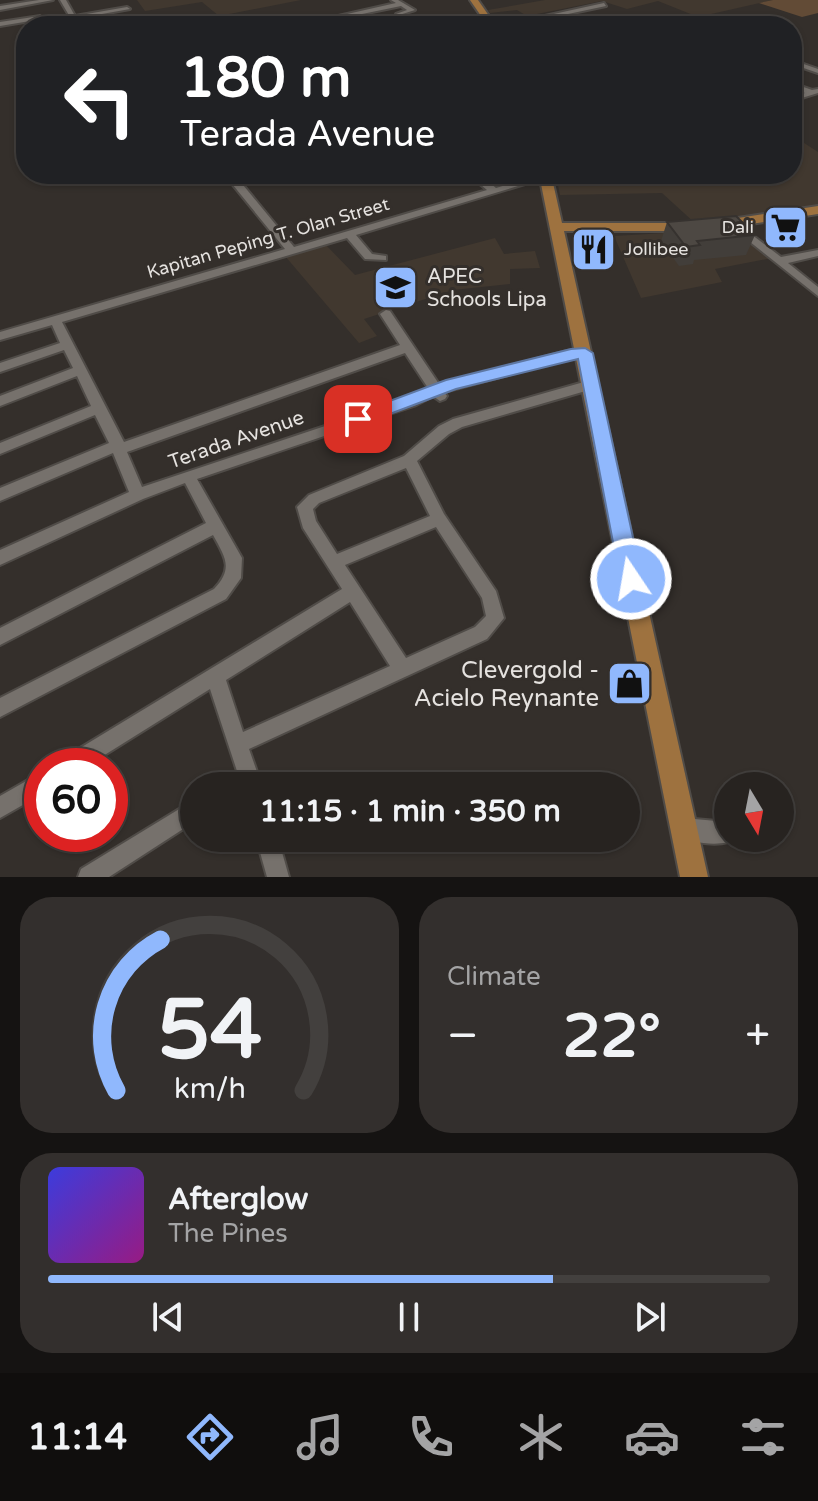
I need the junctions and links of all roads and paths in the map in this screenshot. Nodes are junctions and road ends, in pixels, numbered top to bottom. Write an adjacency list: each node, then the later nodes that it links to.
1 (50, 0): 6 (street)
2 (121, 0): 9 (street)
3 (418, 0): 5 (street)
4 (474, 0): 14 (main road)
5 (398, 2): 10 (street); 13 (street)
6 (34, 4): 8 (street)
7 (604, 5): 15 (street)
8 (1, 8)
9 (127, 9): 11 (street); 12 (street)
10 (398, 15)
11 (82, 16)
12 (133, 16)
13 (331, 16)
14 (488, 16)
15 (547, 16)
16 (237, 184): 25 (street)
17 (485, 184): 20 (street)
18 (518, 184): 20 (street, Kapitan Peping T. Olan Street)
19 (549, 184): 23 (main road)
20 (494, 191): 24 (street, Kapitan Peping T. Olan Street)
21 (818, 212): 22 (main road); 23 (main road)
22 (735, 226): 23 (main road); 28 (street)
23 (556, 230): 35 (main road)
24 (349, 233): 25 (street, Kapitan Peping T. Olan Street); 27 (street)
25 (291, 250): 31 (street, Kapitan Peping T. Olan Street)
26 (818, 253): 28 (street)
27 (382, 258)
28 (780, 261): 29 (street)
29 (818, 293)
30 (386, 314): 34 (street)
31 (55, 319): 32 (street, Kapitan Peping T. Olan Street); 33 (street)
32 (0, 336)
33 (67, 345): 36 (street); 37 (street)
34 (408, 347): 39 (street); 42 (street)
35 (585, 353): 38 (main road); 39 (street, Terada Avenue)
36 (0, 368)
37 (78, 371): 40 (street); 41 (street)
38 (591, 383): 44 (street); 63 (main road)
39 (438, 393): 45 (street, Terada Avenue)
40 (0, 401)
41 (99, 408): 42 (street); 43 (street)
42 (119, 447): 46 (street); 47 (street)
43 (0, 449)
44 (409, 460): 48 (street); 51 (street)
45 (188, 476): 47 (street, Terada Avenue); 49 (street)
46 (0, 495)
47 (138, 495): 50 (street, Terada Avenue)
48 (439, 519): 51 (street); 54 (street)
49 (215, 526): 53 (street); 56 (street)
50 (0, 558)
51 (335, 562): 52 (street)
52 (352, 592): 54 (street); 55 (street)
53 (0, 637)
54 (401, 667): 57 (street)
55 (215, 676): 57 (street); 58 (street)
56 (0, 708)
57 (238, 744): 59 (street)
58 (98, 748)
59 (242, 772)
60 (24, 793): 61 (street)
61 (0, 808)
62 (180, 819): 66 (street)
63 (683, 829): 64 (street); 68 (main road)
64 (714, 832)
65 (271, 852): 67 (street)
66 (89, 877)
67 (278, 877)
68 (694, 877)

